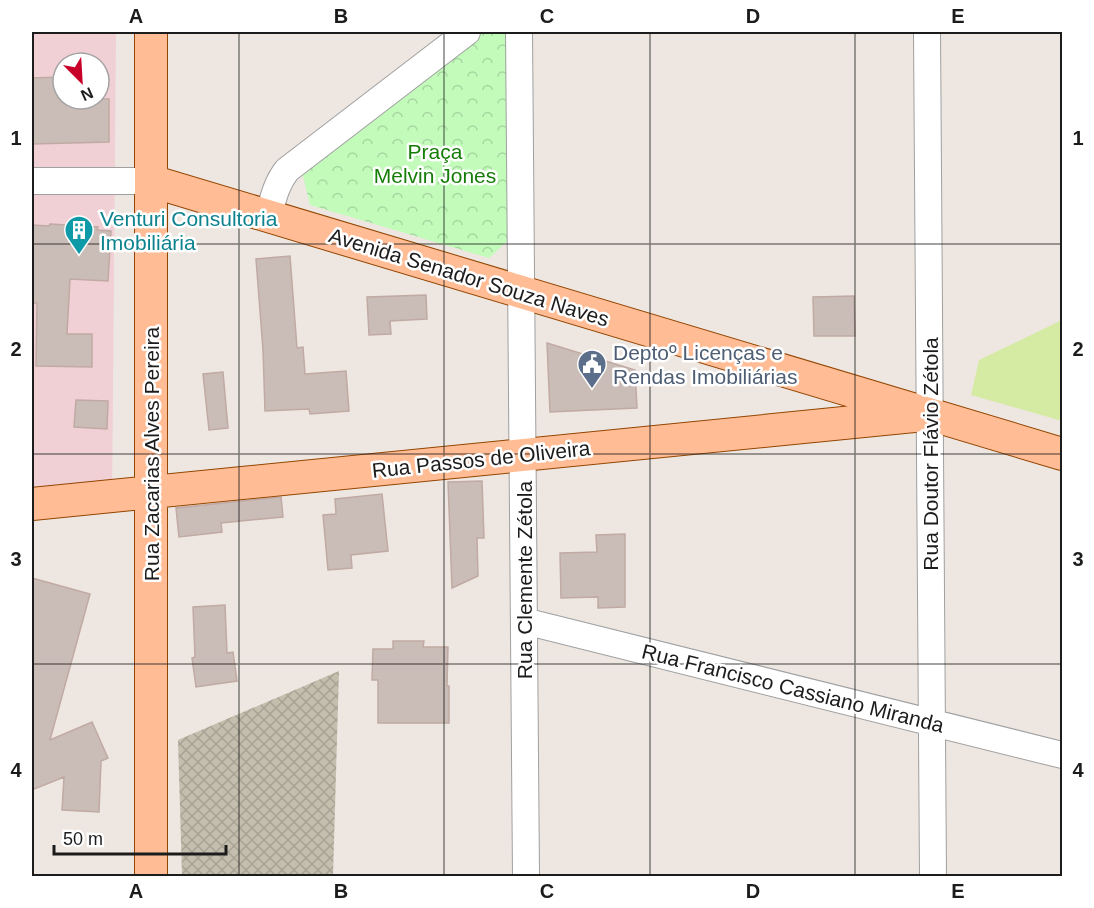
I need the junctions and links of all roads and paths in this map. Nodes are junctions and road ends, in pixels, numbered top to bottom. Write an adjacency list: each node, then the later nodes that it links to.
1 (151, 32): 6 (main road, Rua Zacarias Alves Pereira)
2 (467, 32): 7 (street)
3 (519, 32): 8 (street, Rua Clemente Zétola)
4 (927, 32): 9 (street, Rua Doutor Flávio Zétola)
5 (32, 181): 6 (street)
6 (151, 182): 7 (main road, Avenida Senador Souza Naves); 12 (main road, Rua Zacarias Alves Pereira)
7 (268, 216): 8 (main road, Avenida Senador Souza Naves)
8 (521, 292): 9 (main road, Avenida Senador Souza Naves); 11 (street, Rua Clemente Zétola)
9 (930, 414): 10 (main road, Avenida Senador Souza Naves); 11 (main road, Rua Passos de Oliveira); 15 (street, Rua Doutor Flávio Zétola)
10 (1062, 454)
11 (523, 455): 12 (main road, Rua Passos de Oliveira); 14 (street, Rua Clemente Zétola)
12 (151, 492): 13 (main road, Rua Passos de Oliveira); 17 (main road, Rua Zacarias Alves Pereira)
13 (32, 504)
14 (524, 621): 15 (street, Rua Francisco Cassiano Miranda); 18 (street, Rua Clemente Zétola)
15 (932, 723): 16 (street, Rua Francisco Cassiano Miranda); 19 (street, Rua Doutor Flávio Zétola)
16 (1062, 755)
17 (151, 876)
18 (526, 876)
19 (933, 876)

